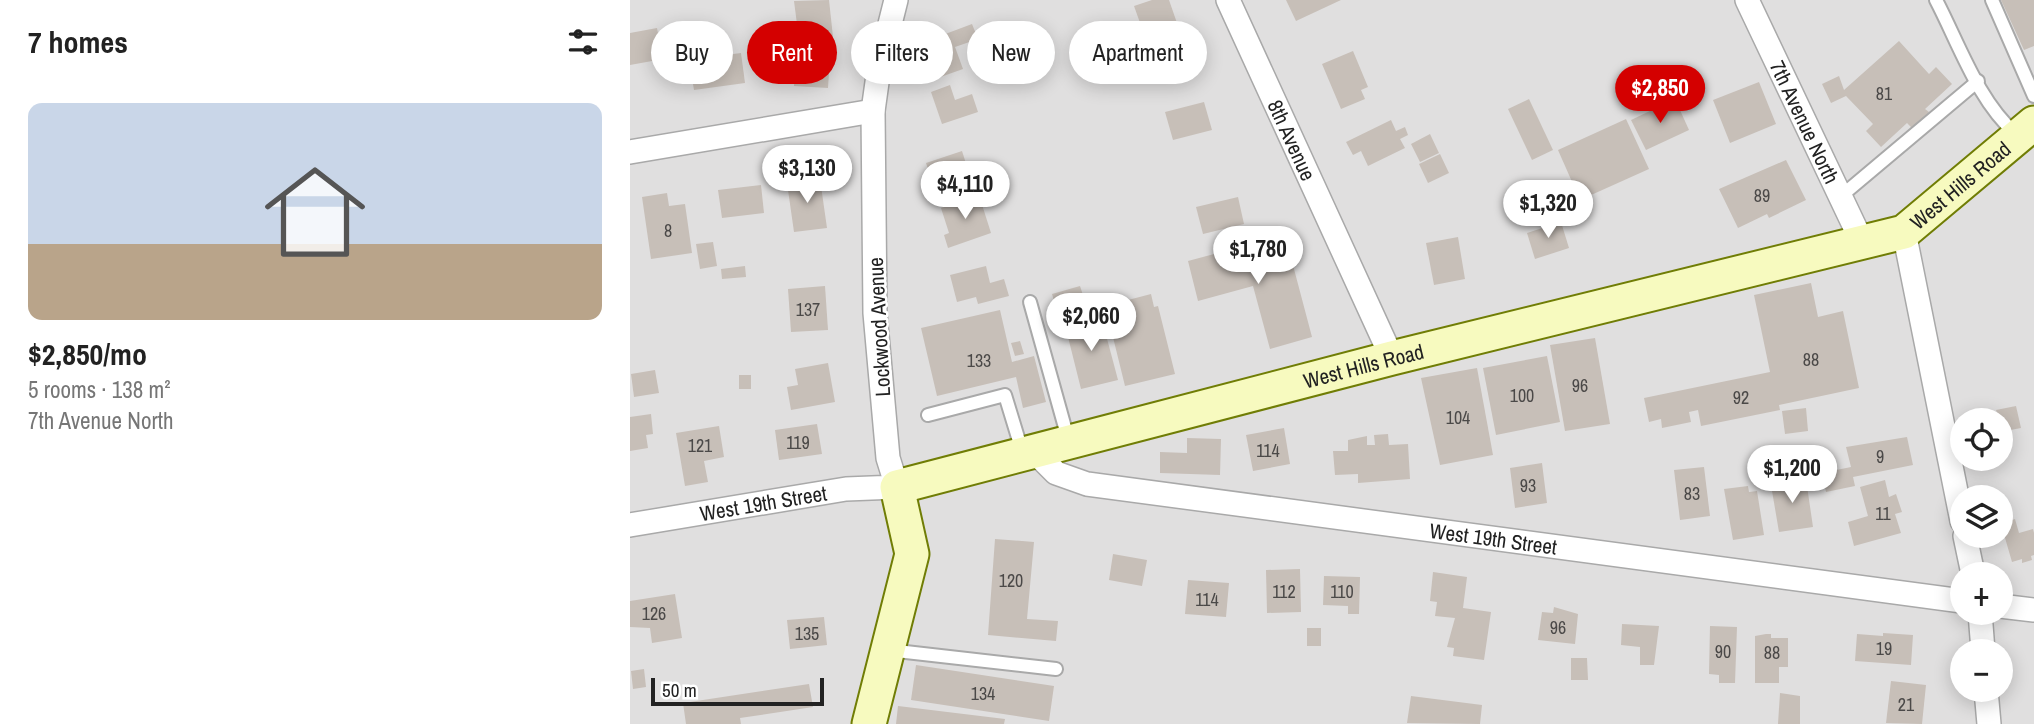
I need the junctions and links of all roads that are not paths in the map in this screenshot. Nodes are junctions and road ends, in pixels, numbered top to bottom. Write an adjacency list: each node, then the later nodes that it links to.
1 (896, 0): 8 (street, Lockwood Avenue)
2 (1228, 0): 15 (street, 8th Avenue)
3 (1747, 0): 11 (street, 7th Avenue North)
4 (1936, 0): 6 (lane)
5 (1992, 0): 7 (lane)
6 (1978, 81): 9 (lane); 11 (lane)
7 (2034, 96)
8 (873, 111): 10 (street); 20 (street, Lockwood Avenue)
9 (2029, 133): 12 (street, West Hills Road)
10 (630, 152)
11 (1840, 197): 13 (street, 7th Avenue North)
12 (1904, 232): 13 (street, West Hills Road); 19 (street)
13 (1862, 242): 15 (street, West Hills Road)
14 (1030, 302): 17 (lane)
15 (1392, 358): 17 (street, West Hills Road)
16 (928, 415): 18 (lane)
17 (1069, 442): 18 (street, West Hills Road)
18 (1029, 453): 20 (street, West Hills Road); 22 (street, West 19th Street)
19 (1955, 485)
20 (897, 487): 21 (street, West 19th Street); 25 (street)
21 (630, 525)
22 (1950, 599)
23 (2013, 608): 24 (street)
24 (2034, 610)
25 (887, 650): 26 (lane); 28 (street)
26 (1056, 669)
27 (1987, 702): 29 (street)
28 (869, 724)
29 (1989, 724)

